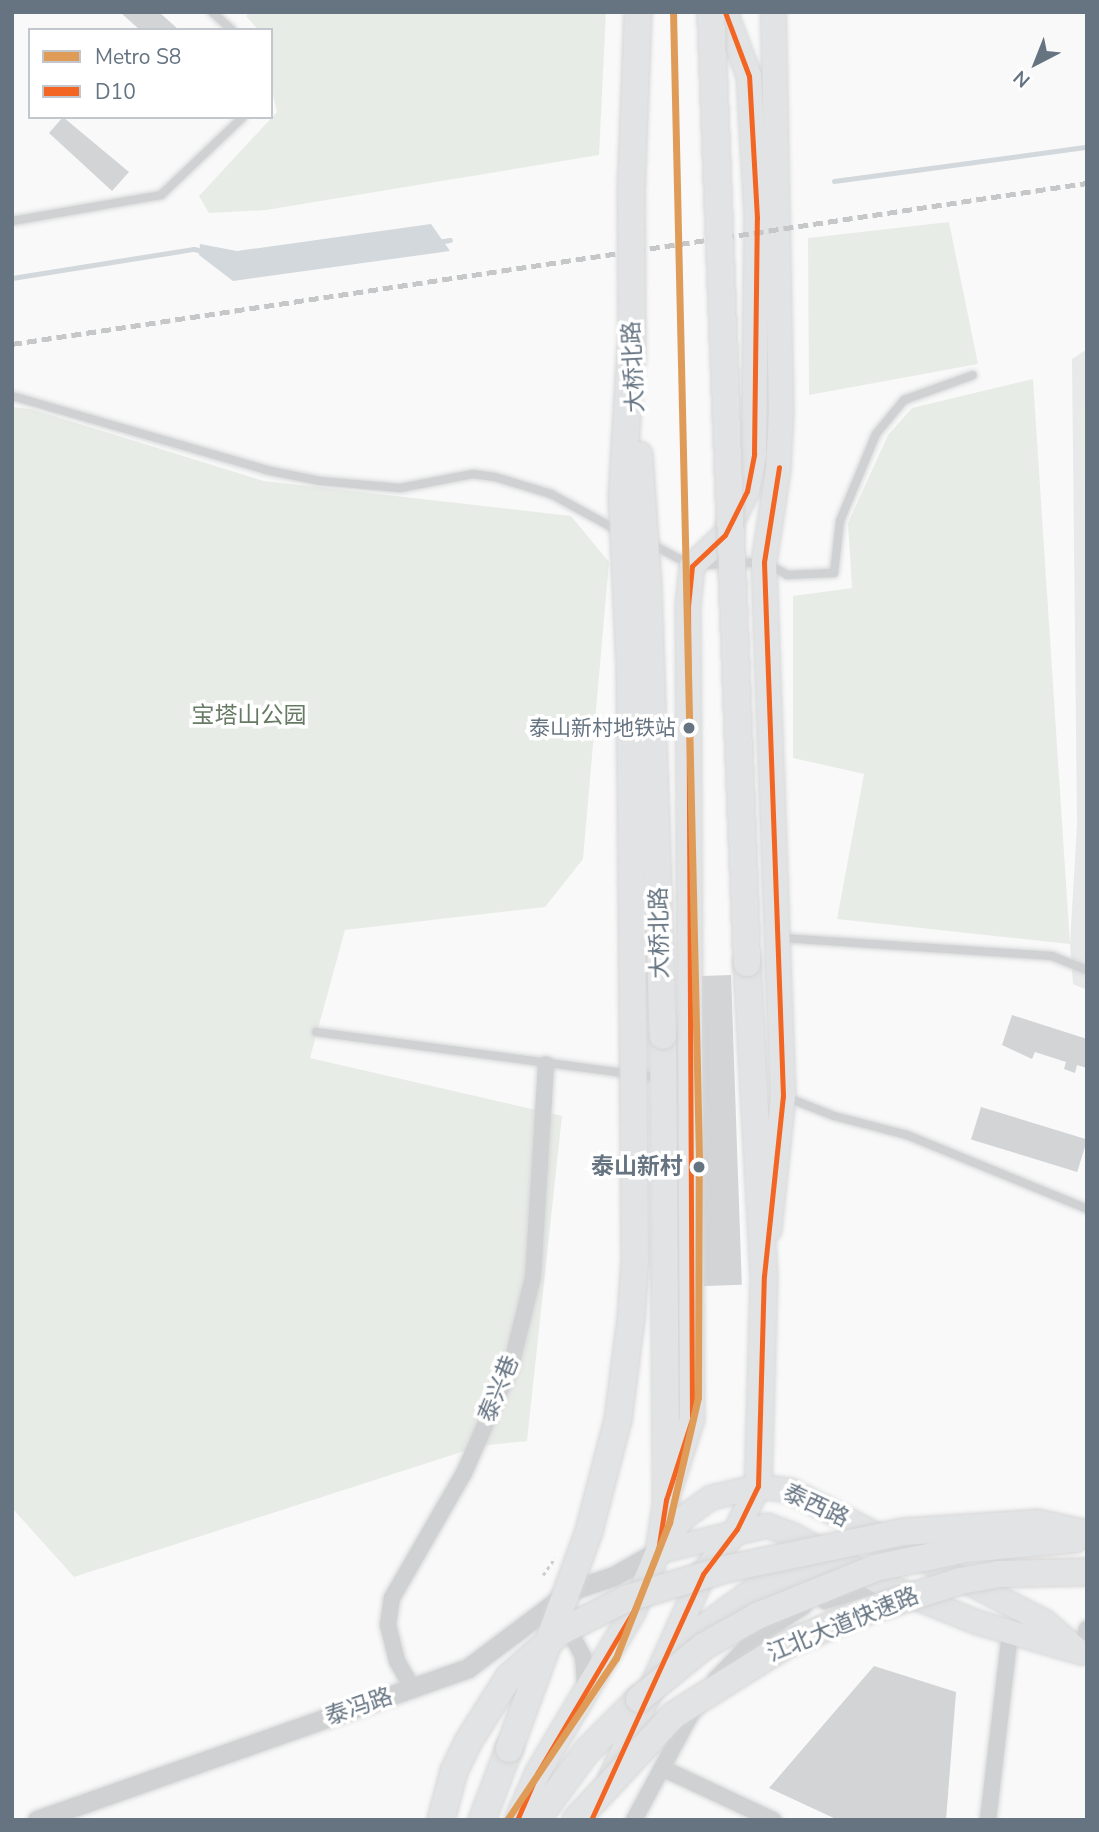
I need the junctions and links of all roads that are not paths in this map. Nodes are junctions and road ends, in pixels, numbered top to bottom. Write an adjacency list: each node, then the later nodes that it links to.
1 (212, 12): 6 (lane)
2 (638, 12): 9 (highway, 大桥北路, bridge)
3 (710, 12): 21 (highway, bridge)
4 (725, 12): 13 (main road)
5 (773, 12): 12 (main road)
6 (230, 28)
7 (241, 119): 8 (lane)
8 (12, 221)
9 (631, 345): 18 (highway, 大桥北路, bridge); 41 (highway, bridge)
10 (973, 375): 12 (lane)
11 (12, 396): 13 (lane)
12 (764, 562): 13 (lane); 14 (main road)
13 (692, 566): 23 (main road)
14 (779, 938): 15 (lane); 19 (main road)
15 (1087, 970)
16 (316, 1032): 17 (lane)
17 (546, 1064): 18 (lane); 35 (street, 泰兴巷)
18 (664, 1079): 23 (highway, 大桥北路)
19 (783, 1096): 20 (lane); 21 (main road)
20 (1087, 1209)
21 (764, 1276): 22 (highway)
22 (758, 1486): 24 (main road); 26 (main road, 泰西路); 33 (main road, 泰西路)
23 (666, 1500): 26 (main road, 大桥北路)
24 (737, 1530): 26 (main road, 泰西路); 27 (main road, 泰西路); 34 (main road)
25 (1087, 1536): 40 (highway, bridge); 43 (highway, 江北大道快速路, bridge)
26 (658, 1551): 30 (street, 泰冯路); 36 (main road, 大桥北路)
27 (848, 1567): 29 (main road, 泰西路); 34 (highway)
28 (1087, 1572): 38 (highway, 江北大道快速路, bridge)
29 (883, 1584): 32 (main road, 泰西路); 37 (street)
30 (527, 1624): 35 (street, 泰冯路); 36 (street)
31 (1087, 1629): 33 (street)
32 (1010, 1633): 33 (main road, 泰西路); 46 (street)
33 (1083, 1654)
34 (657, 1679): 38 (main road)
35 (413, 1689): 39 (street, 泰冯路)
36 (583, 1698): 42 (main road, 大桥北路)
37 (662, 1768): 44 (street); 45 (street)
38 (583, 1817)
39 (37, 1820)
40 (441, 1820)
41 (482, 1820)
42 (517, 1820)
43 (536, 1820)
44 (634, 1820)
45 (773, 1820)
46 (988, 1820)

